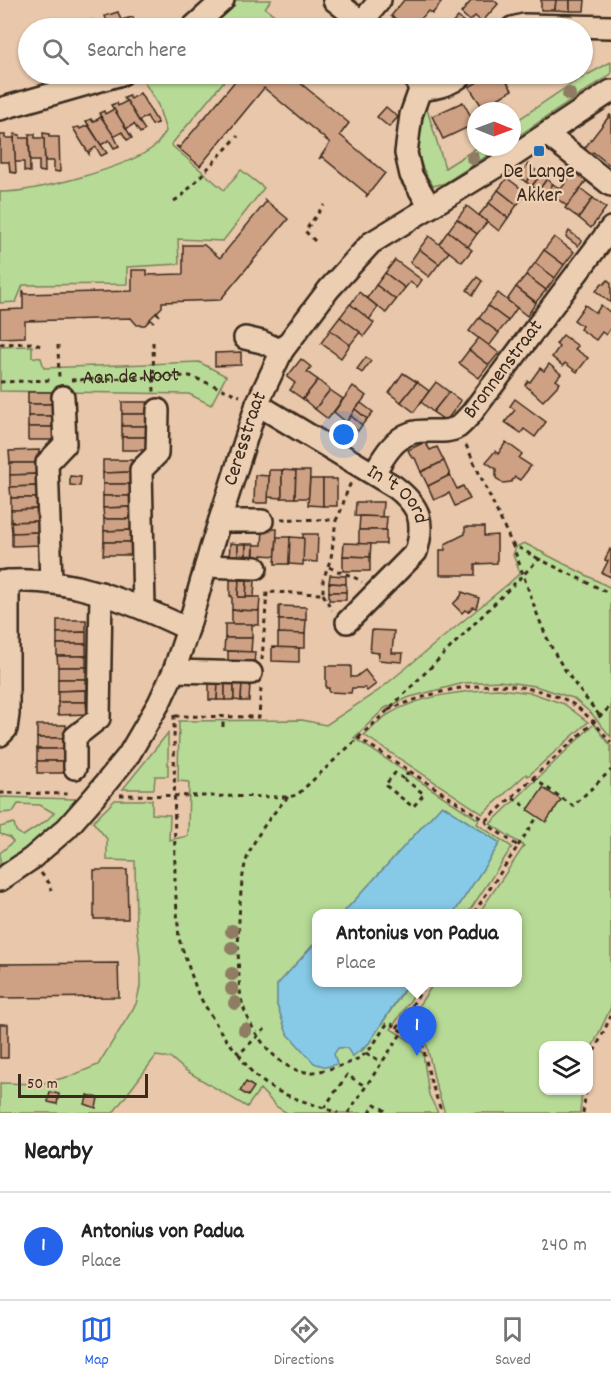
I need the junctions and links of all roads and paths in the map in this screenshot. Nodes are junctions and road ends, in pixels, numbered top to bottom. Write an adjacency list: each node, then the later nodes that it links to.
1 (223, 0): 4 (street)
2 (334, 0): 5 (street)
3 (380, 0): 6 (street)
4 (203, 18)
5 (357, 18)
6 (370, 18)
7 (593, 27): 8 (street)
8 (611, 27)
9 (87, 84): 14 (street)
10 (417, 84): 20 (street)
11 (425, 84): 12 (street)
12 (446, 84)
13 (611, 91): 15 (street, Ceresstraat)
14 (0, 109)
15 (549, 132): 17 (street); 20 (street, Ceresstraat)
16 (238, 136): 18 (path)
17 (611, 185)
18 (174, 201)
19 (324, 205): 22 (path)
20 (430, 207): 28 (street, Ceresstraat)
21 (611, 228): 34 (street, Bronnenstraat)
22 (315, 241)
23 (245, 338): 28 (street)
24 (153, 342): 29 (path)
25 (0, 344): 27 (path)
26 (58, 345): 31 (path)
27 (40, 346)
28 (282, 351): 32 (street, Ceresstraat)
29 (153, 377): 31 (path, Aan de Noot); 32 (path, Aan de Noot); 33 (path)
30 (0, 382): 31 (path, Aan de Noot)
31 (64, 386): 46 (street, Aan de Noot)
32 (257, 404): 35 (street, In 't Oord); 36 (street, Ceresstraat)
33 (156, 406): 51 (street, Aan de Noot)
34 (457, 427): 35 (street, Bronnenstraat); 39 (path)
35 (367, 469): 37 (path); 48 (street, In 't Oord)
36 (220, 520): 38 (street); 41 (street, Ceresstraat)
37 (336, 520): 38 (path); 42 (path)
38 (262, 522)
39 (512, 544): 40 (path); 44 (path)
40 (539, 559): 44 (path); 50 (path)
41 (206, 566): 43 (street); 54 (street, Ceresstraat)
42 (329, 567): 48 (path); 49 (path)
43 (256, 568)
44 (524, 574): 59 (path); 61 (path)
45 (4, 581): 46 (street); 64 (street)
46 (51, 582): 47 (street)
47 (100, 593): 51 (street); 67 (street)
48 (376, 593): 53 (street, In 't Oord)
49 (323, 594): 52 (path); 56 (path)
50 (611, 594)
51 (144, 608): 54 (street)
52 (331, 609)
53 (347, 622)
54 (188, 629): 55 (street, Ceresstraat)
55 (174, 671): 56 (street); 58 (street, Ceresstraat)
56 (258, 674): 60 (path)
57 (611, 706): 61 (path)
58 (167, 709): 60 (path); 73 (street, Ceresstraat); 74 (path)
59 (387, 711): 62 (path); 65 (path)
60 (223, 716): 63 (path)
61 (600, 716): 62 (path)
62 (594, 721): 66 (path); 70 (path)
63 (223, 727)
64 (0, 735)
65 (357, 737): 69 (path); 75 (path)
66 (611, 742)
67 (75, 768)
68 (611, 770): 70 (path)
69 (409, 771): 71 (path); 79 (path)
70 (533, 778): 76 (path)
71 (404, 779): 71 (path)
72 (0, 793): 73 (path)
73 (96, 795): 74 (path); 81 (street, Ceresstraat)
74 (175, 795): 75 (path); 90 (path)
75 (288, 797): 88 (path)
76 (513, 798): 77 (path); 79 (path)
77 (529, 809)
78 (537, 816): 80 (path)
79 (486, 821): 80 (path)
80 (518, 846): 82 (path)
81 (0, 880)
82 (476, 909)
83 (425, 987): 86 (path)
84 (611, 1016): 91 (path)
85 (266, 1028): 88 (path)
86 (398, 1028): 87 (path); 89 (path)
87 (403, 1031): 92 (path); 100 (path)
88 (258, 1036): 89 (path); 90 (path)
89 (366, 1053): 92 (path)
90 (239, 1054): 95 (path)
91 (593, 1056)
92 (382, 1062): 93 (path)
93 (366, 1086): 95 (path); 97 (path)
94 (585, 1095): 101 (path)
95 (324, 1108): 96 (path)
96 (338, 1113)
97 (348, 1113)
98 (370, 1113): 99 (path)
99 (389, 1113)
100 (442, 1113)
101 (583, 1113)

